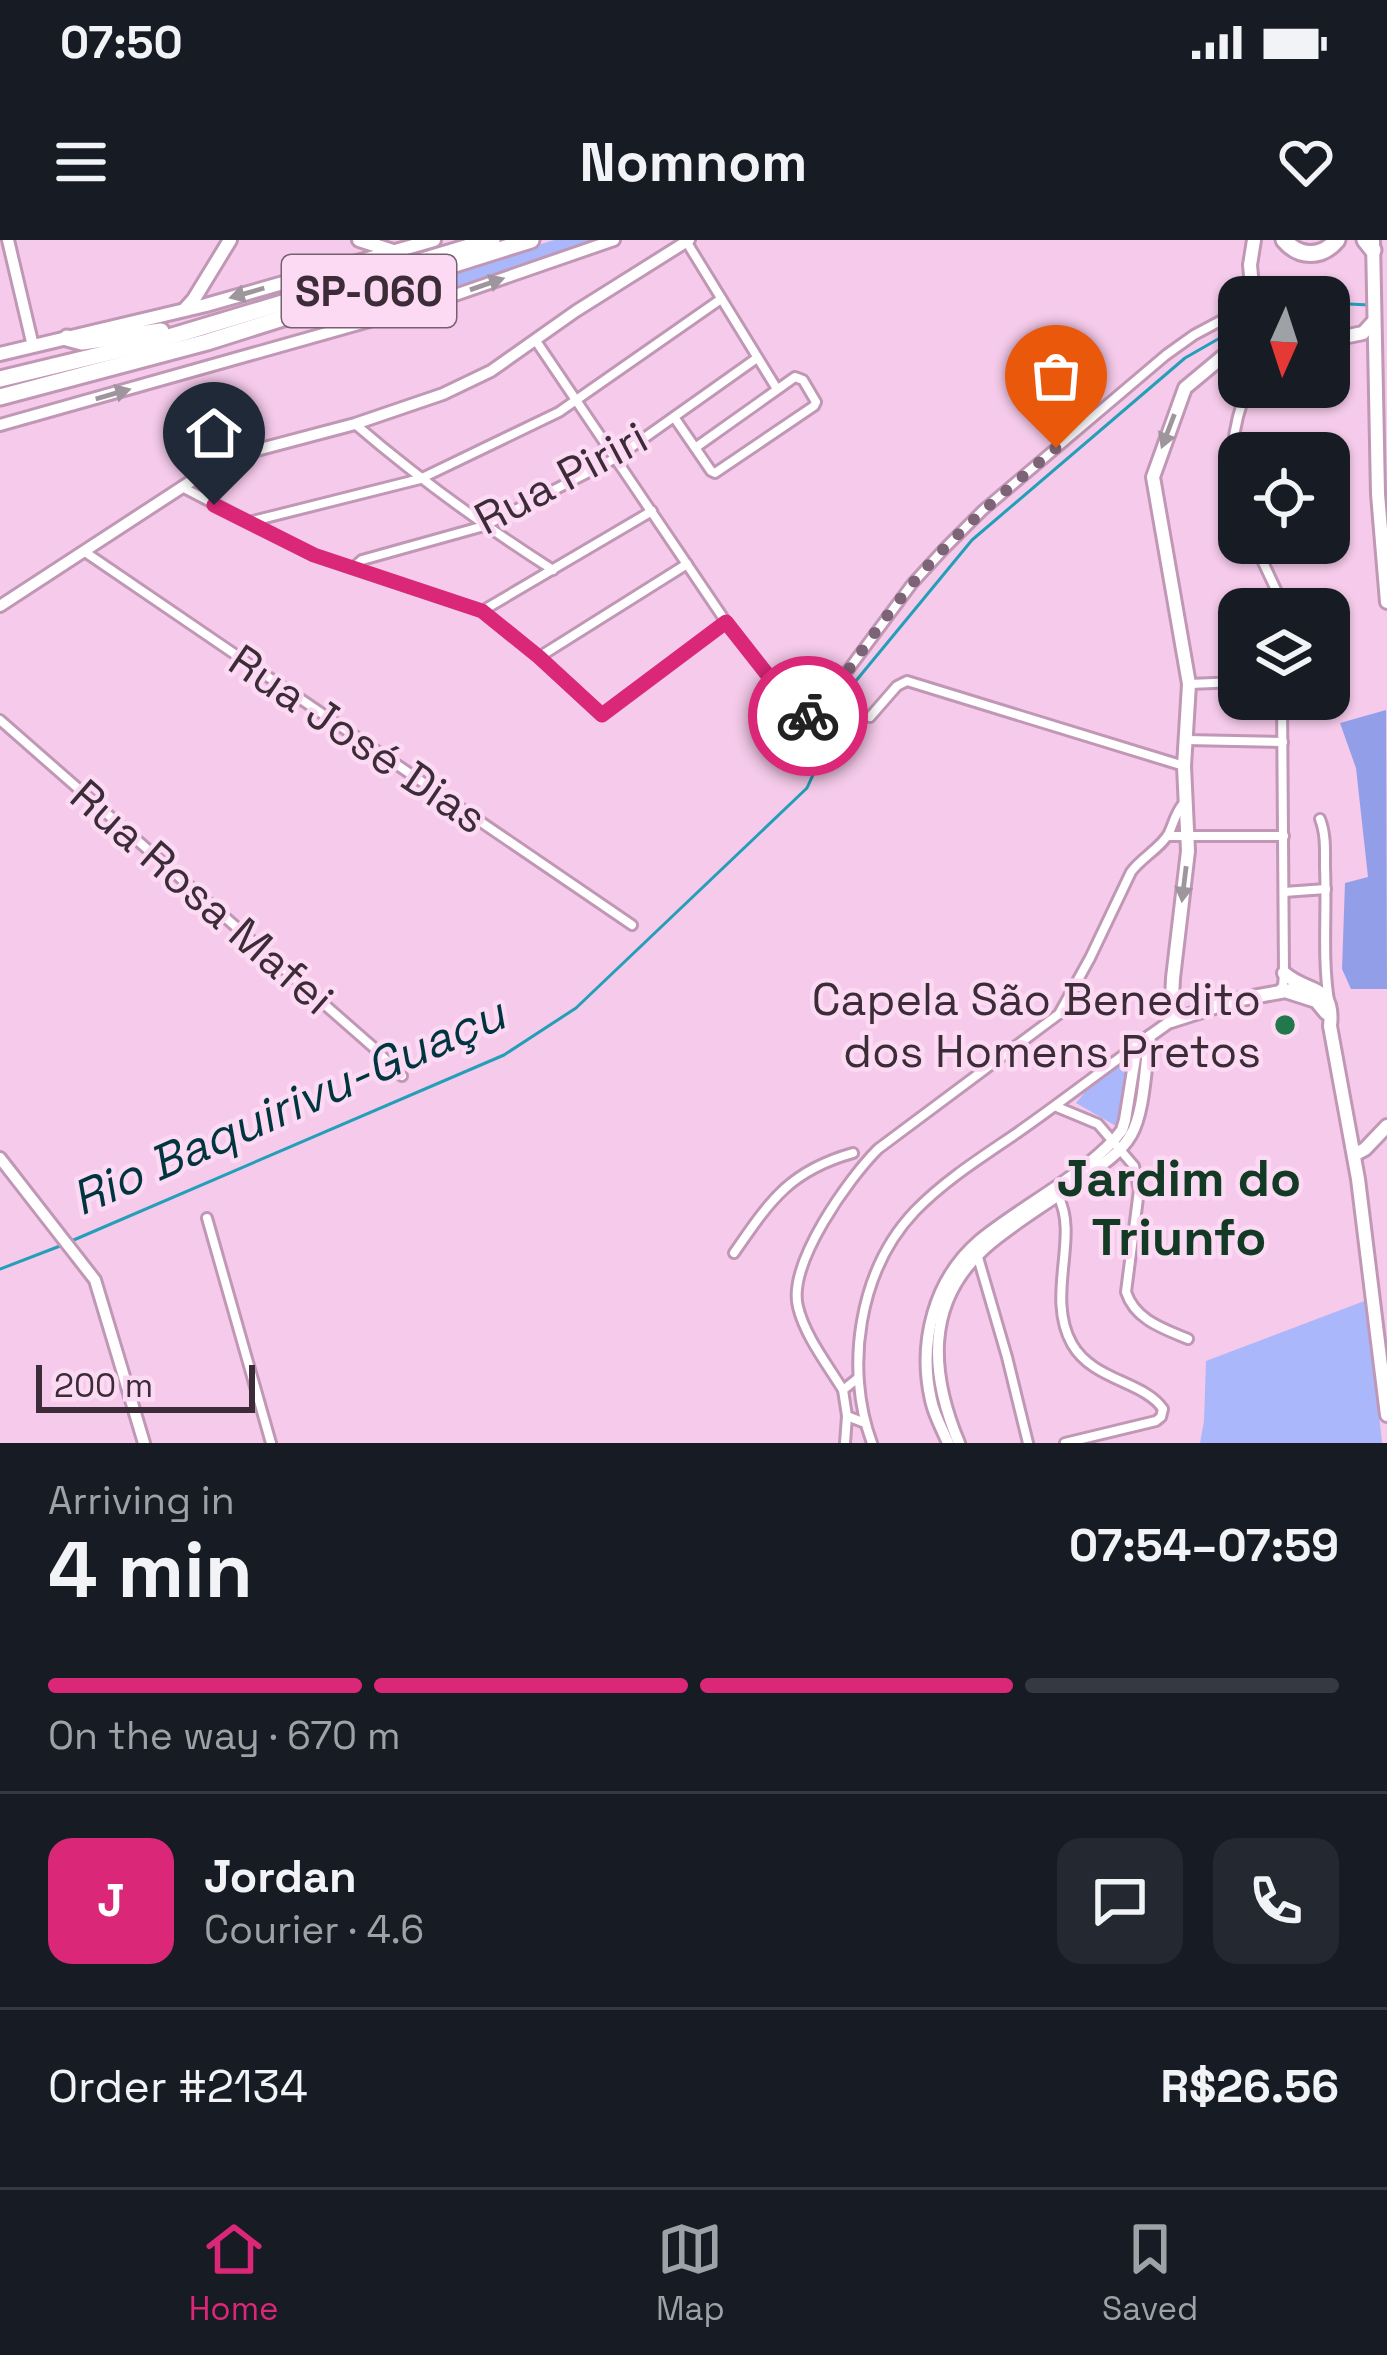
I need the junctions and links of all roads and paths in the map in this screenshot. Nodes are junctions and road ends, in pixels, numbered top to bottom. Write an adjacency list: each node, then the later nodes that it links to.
1 (8, 240): 25 (street)
2 (230, 240): 17 (main road)
3 (359, 240): 13 (main road)
4 (434, 240): 13 (main road)
5 (492, 240): 20 (highway, SP-060)
6 (531, 240): 32 (highway, SP-060)
7 (614, 240): 36 (street, one-way to 7)
8 (687, 240): 16 (street); 24 (street)
9 (1254, 240): 14 (main road)
10 (1284, 240): 11 (highway)
11 (1337, 240)
12 (1370, 243): 15 (main road)
13 (400, 251): 17 (main road, one-way to 17)
14 (1251, 276)
15 (1379, 287): 18 (main road)
16 (721, 299): 28 (street); 33 (street)
17 (183, 311): 22 (main road)
18 (1374, 319): 21 (main road); 26 (main road)
19 (1218, 322): 51 (street)
20 (176, 335): 22 (highway); 30 (highway, SP-060)
21 (1350, 336)
22 (67, 338): 25 (main road)
23 (1350, 339): 26 (main road)
24 (536, 341): 33 (street); 35 (street)
25 (33, 346): 27 (main road)
26 (1374, 349): 48 (main road)
27 (0, 354)
28 (757, 358): 31 (street); 34 (street, Rua Piriri)
29 (1218, 360): 54 (main road, one-way to 54)
30 (0, 379)
31 (777, 389): 37 (street); 37 (street)
32 (0, 397)
33 (578, 401): 38 (street); 39 (street)
34 (674, 417): 37 (street); 38 (street, Rua Piriri)
35 (355, 424): 39 (street); 40 (street)
36 (0, 425)
37 (695, 448)
38 (616, 458): 41 (street); 43 (street, Rua Piriri)
39 (420, 479): 42 (street); 43 (street)
40 (182, 488): 42 (street); 44 (street)
41 (652, 511): 45 (street); 47 (street)
42 (247, 523): 46 (street)
43 (484, 526): 46 (street, Rua Piriri); 47 (street)
44 (85, 552): 49 (street); 68 (street, Rua José Dias)
45 (687, 564): 51 (street); 52 (street)
46 (352, 569): 50 (street)
47 (553, 570): 50 (street)
48 (1387, 602)
49 (0, 606)
50 (482, 611): 52 (street)
51 (726, 622): 52 (street)
52 (539, 657)
53 (1218, 683): 54 (street)
54 (1190, 684): 58 (main road)
55 (870, 717): 60 (street)
56 (0, 720): 78 (street, Rua Rosa Mafei)
57 (1282, 720): 59 (street)
58 (1184, 740): 59 (street); 60 (main road)
59 (1283, 742): 64 (street)
60 (1184, 766): 61 (main road)
61 (1184, 803): 63 (street); 65 (main road)
62 (1320, 819): 66 (street)
63 (1168, 836): 65 (street); 82 (street)
64 (1284, 836): 65 (street); 67 (street)
65 (1189, 838): 74 (main road, one-way to 74)
66 (1326, 889): 67 (street); 69 (street)
67 (1284, 892): 70 (street)
68 (632, 925)
69 (1324, 971): 71 (street); 73 (street)
70 (1284, 973): 71 (main road); 72 (street)
71 (1308, 987): 72 (main road); 73 (main road)
72 (1278, 991): 74 (main road); 75 (main road)
73 (1329, 1003): 75 (main road)
74 (1171, 1021): 76 (street)
75 (1330, 1026): 84 (main road)
76 (1150, 1036): 77 (street); 81 (street)
77 (1137, 1045): 79 (street); 81 (street)
78 (402, 1076)
79 (1055, 1106): 81 (street); 94 (street)
80 (1387, 1126): 84 (main road)
81 (1118, 1144): 87 (street); 89 (street); 93 (street)
82 (878, 1149): 83 (street); 86 (street)
83 (853, 1153): 86 (street); 90 (street)
84 (1354, 1155): 91 (main road)
85 (0, 1158): 100 (street)
86 (864, 1163): 95 (street)
87 (1058, 1196): 89 (street); 99 (street)
88 (207, 1218): 101 (street)
89 (975, 1252): 104 (street); 105 (street); 106 (street)
90 (734, 1253)
91 (1372, 1280): 92 (main road); 96 (main road)
92 (1387, 1285)
93 (1188, 1339)
94 (858, 1378): 95 (street); 98 (street)
95 (843, 1390): 97 (street)
96 (1387, 1415)
97 (847, 1416): 98 (street); 102 (street)
98 (865, 1423): 103 (street)
99 (1088, 1440): 107 (street)
100 (144, 1443)
101 (271, 1443)
102 (844, 1443)
103 (872, 1443)
104 (948, 1443)
105 (959, 1443)
106 (1028, 1443)
107 (1065, 1443)

